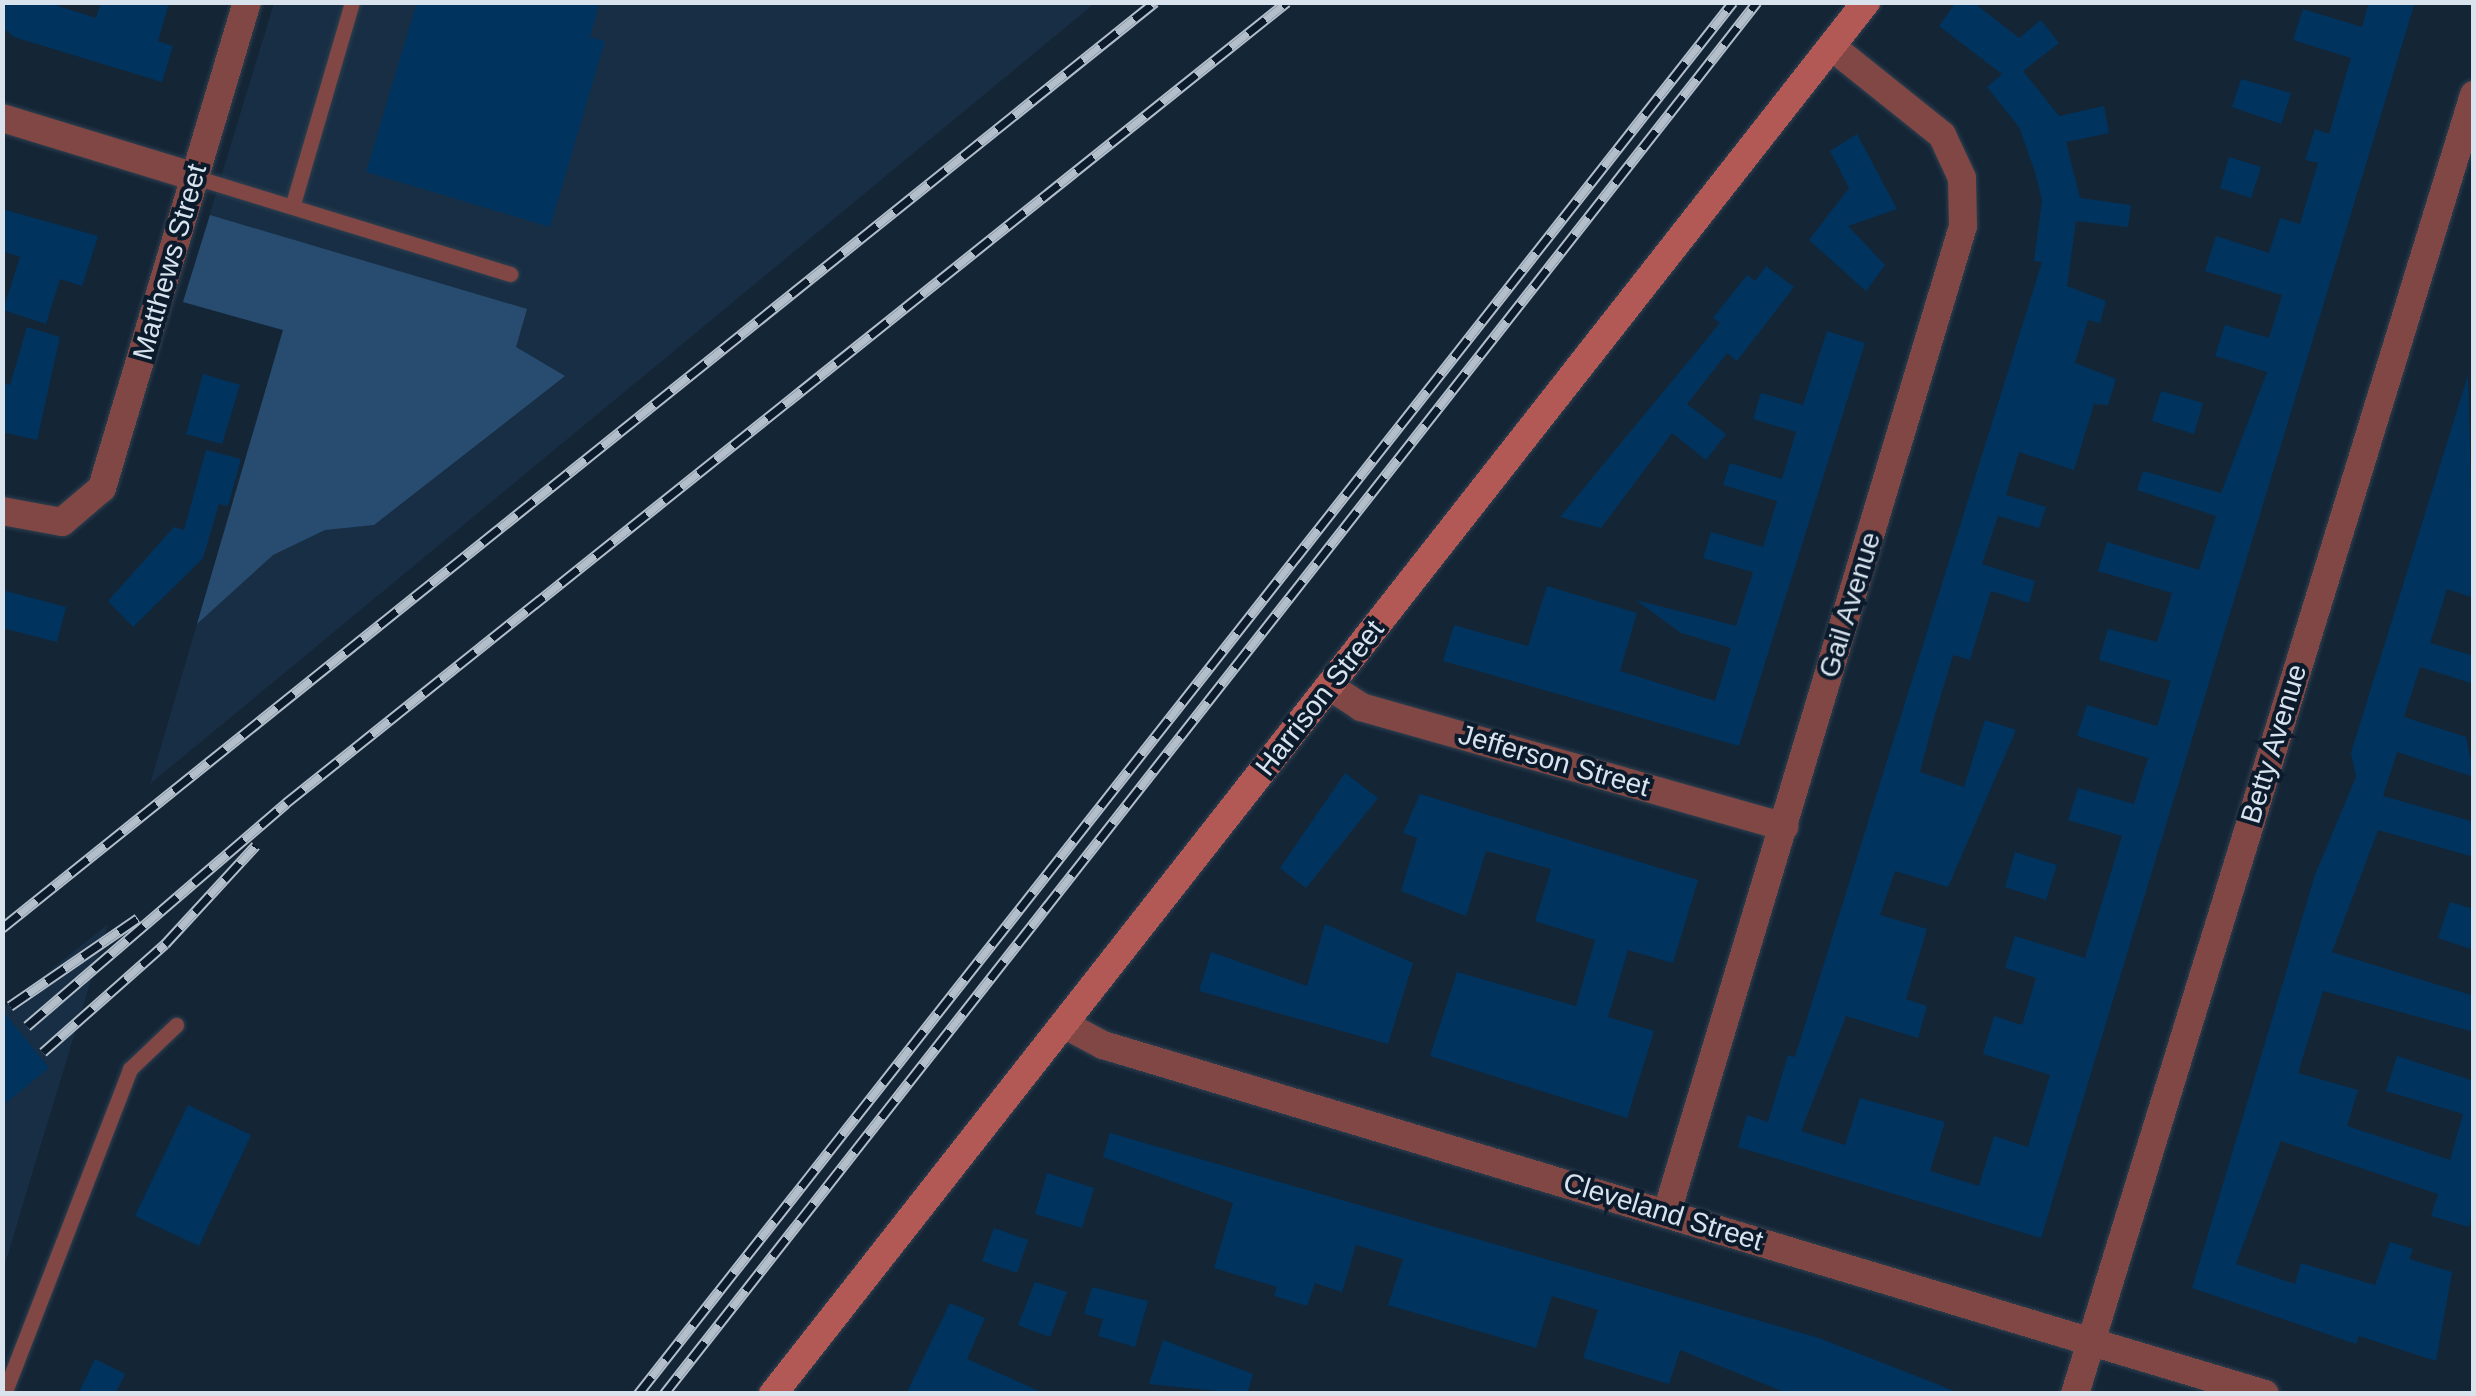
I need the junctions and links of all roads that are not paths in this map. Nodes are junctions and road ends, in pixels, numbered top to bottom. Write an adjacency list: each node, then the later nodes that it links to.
1 (247, 2): 7 (street, Matthews Street)
2 (352, 2): 8 (lane)
3 (1866, 2): 4 (main road, Harrison Street)
4 (1831, 46): 11 (main road, Harrison Street); 12 (street, Gail Avenue)
5 (2474, 95): 16 (street, Betty Avenue)
6 (2, 118): 7 (street)
7 (195, 177): 8 (lane); 10 (street, Matthews Street)
8 (294, 204): 9 (lane)
9 (510, 274)
10 (2, 511)
11 (1329, 686): 12 (street, Jefferson Street); 14 (main road, Harrison Street)
12 (1784, 828): 15 (street, Gail Avenue)
13 (176, 1025): 17 (lane)
14 (1065, 1025): 15 (street, Cleveland Street); 18 (main road, Harrison Street)
15 (1667, 1212): 16 (street, Cleveland Street)
16 (2092, 1338): 19 (street, Betty Avenue); 20 (street, Cleveland Street)
17 (4, 1394)
18 (773, 1394)
19 (2075, 1394)
20 (2264, 1394)

